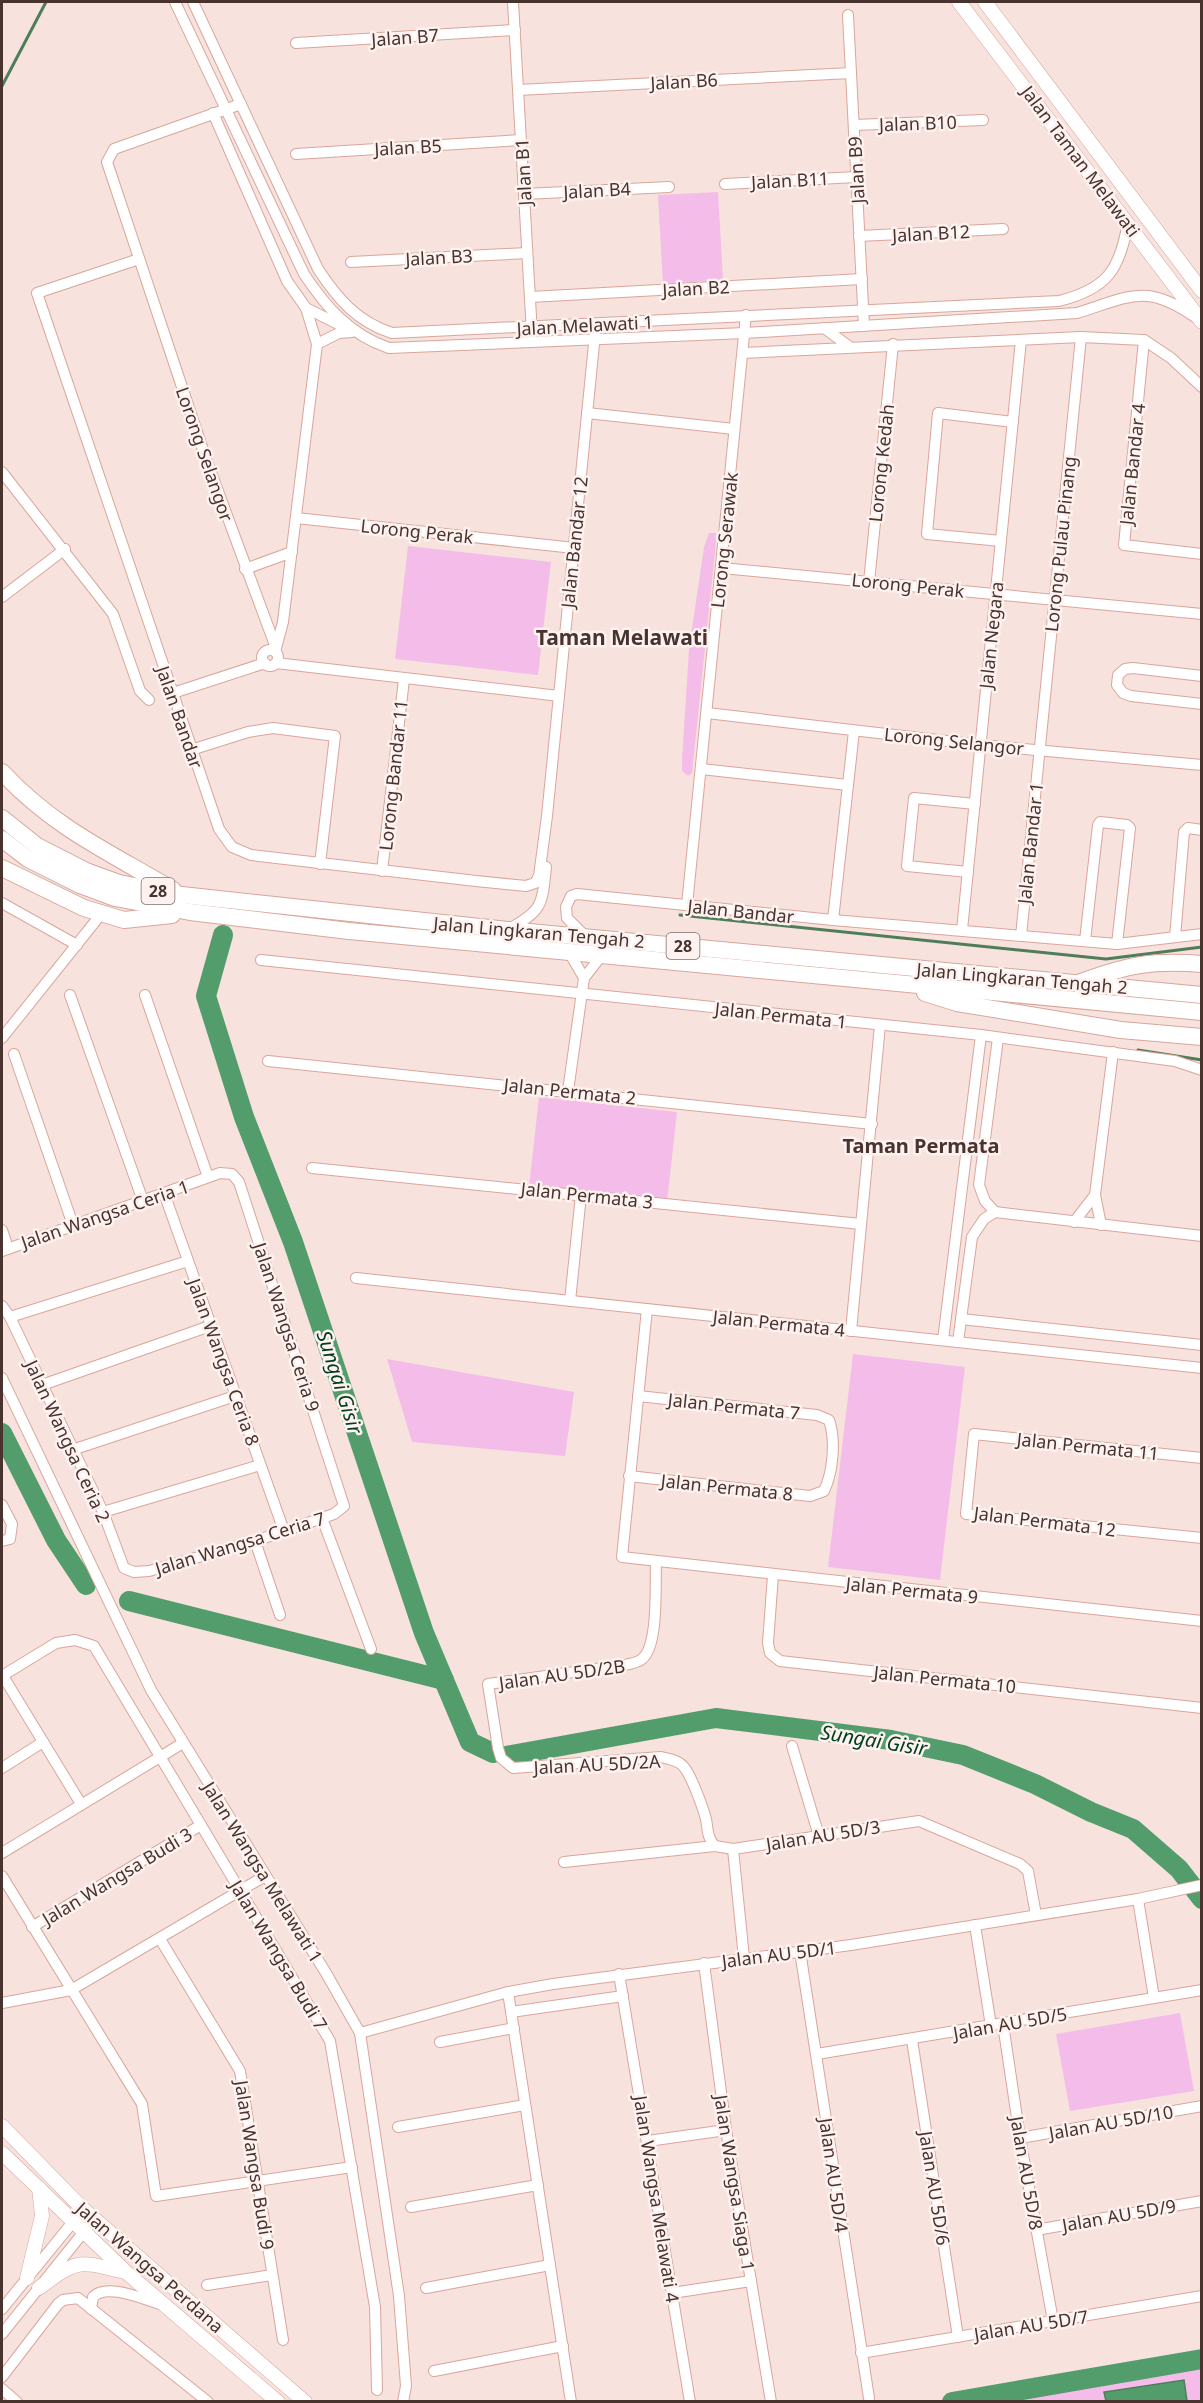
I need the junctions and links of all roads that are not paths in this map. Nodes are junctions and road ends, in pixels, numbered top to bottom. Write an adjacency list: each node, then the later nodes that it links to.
1 (175, 2): 12 (street, Jalan Melawati 1)
2 (194, 2): 11 (street, Jalan Melawati 1)
3 (513, 2): 7 (street, Jalan B1)
4 (959, 2): 24 (main road, Jalan Taman Melawati)
5 (985, 2): 31 (main road, Jalan Taman Melawati)
6 (848, 15): 9 (street, Jalan B9)
7 (514, 30): 8 (street, Jalan B7); 10 (street, Jalan B1)
8 (296, 43)
9 (851, 73): 10 (street, Jalan B6); 15 (street, Jalan B9)
10 (518, 90): 16 (street, Jalan B1)
11 (241, 104): 12 (street); 39 (street, Jalan Melawati 1)
12 (226, 109): 13 (street); 22 (street, Jalan Melawati 1)
13 (213, 113): 23 (street); 28 (street, Lorong Selangor)
14 (983, 120): 15 (street, Jalan B10)
15 (854, 125): 18 (street, Jalan B9)
16 (521, 140): 17 (street, Jalan B5); 21 (street, Jalan B1)
17 (296, 154)
18 (856, 177): 19 (street, Jalan B11); 26 (street, Jalan B9)
19 (724, 183)
20 (669, 187): 21 (street, Jalan B4)
21 (524, 194): 27 (street, Jalan B1)
22 (268, 199): 23 (street); 41 (street, Jalan Melawati 1)
23 (261, 222): 33 (street)
24 (1128, 222): 34 (street, Jalan Melawati 1); 36 (main road, Jalan Taman Melawati)
25 (1003, 229): 26 (street, Jalan B12)
26 (859, 237): 30 (street, Jalan B9)
27 (527, 253): 29 (street, Jalan B3); 32 (street, Jalan B1)
28 (139, 259): 64 (street, Lorong Selangor); 73 (street, Jalan Bandar)
29 (351, 262)
30 (862, 279): 32 (street, Jalan B2); 34 (street, Jalan B9)
31 (1202, 291)
32 (530, 297): 39 (street, Jalan B1)
33 (306, 308): 41 (street); 48 (street)
34 (863, 309): 35 (street, Jalan Melawati 1); 38 (street, Jalan B9)
35 (746, 315): 37 (street, Jalan Melawati 1); 42 (street, Lorong Serawak)
36 (1201, 322): 38 (street, Jalan Melawati 1)
37 (596, 324): 39 (street, Jalan Melawati 1); 44 (street, Jalan Bandar 12)
38 (864, 326): 40 (street, Jalan Melawati 1)
39 (531, 328): 47 (street, Jalan B1)
40 (824, 328): 42 (street, Jalan Melawati 1); 50 (street)
41 (354, 332): 47 (street, Jalan Melawati 1); 48 (street)
42 (745, 333): 44 (street, Jalan Melawati 1); 51 (street, Lorong Serawak)
43 (1081, 338): 45 (street); 46 (street); 68 (street, Lorong Pulau Pinang)
44 (594, 340): 47 (street, Jalan Melawati 1); 53 (street, Jalan Bandar 12)
45 (1021, 340): 49 (street); 54 (street, Jalan Negara)
46 (1144, 340): 52 (street); 62 (street, Jalan Bandar 4)
47 (532, 343)
48 (316, 344): 57 (street)
49 (893, 345): 50 (street); 65 (street, Lorong Kedah)
50 (850, 347): 51 (street)
51 (743, 353): 55 (street, Lorong Serawak)
52 (1202, 387)
53 (587, 413): 55 (street); 59 (street, Jalan Bandar 12)
54 (1013, 422): 58 (street, Jalan Negara); 58 (street)
55 (734, 429): 63 (street, Lorong Serawak)
56 (2, 472): 60 (street)
57 (296, 518): 59 (street, Lorong Perak); 61 (street)
58 (1001, 541): 66 (street, Jalan Negara)
59 (574, 548): 74 (street, Jalan Bandar 12)
60 (64, 549): 67 (street); 75 (street)
61 (292, 552): 64 (street); 70 (street)
62 (1202, 554)
63 (722, 568): 65 (street, Lorong Perak); 77 (street, Lorong Serawak)
64 (245, 569): 70 (street, Lorong Selangor)
65 (869, 582): 66 (street, Lorong Perak)
66 (996, 594): 68 (street, Lorong Perak); 79 (street, Jalan Negara)
67 (2, 597)
68 (1055, 600): 69 (street, Lorong Perak); 81 (street, Lorong Pulau Pinang)
69 (1202, 614)
70 (276, 654): 72 (street); 73 (street)
71 (1202, 676): 76 (street)
72 (404, 679): 74 (street); 94 (street, Lorong Bandar 11)
73 (173, 693): 80 (street, Jalan Bandar)
74 (559, 696): 88 (street, Jalan Bandar 12)
75 (149, 700)
76 (1202, 704)
77 (707, 713): 78 (street, Lorong Selangor); 83 (street, Lorong Serawak)
78 (854, 730): 79 (street, Lorong Selangor); 86 (street)
79 (981, 745): 81 (street, Lorong Selangor); 87 (street, Jalan Negara)
80 (191, 750): 92 (street, Jalan Bandar); 92 (street)
81 (1039, 750): 82 (street, Lorong Selangor); 107 (street, Jalan Bandar 1)
82 (1202, 765)
83 (701, 769): 86 (street); 100 (street, Lorong Serawak)
84 (2, 772): 85 (highway)
85 (8, 783): 97 (highway)
86 (848, 785): 103 (street)
87 (975, 804): 95 (street, Jalan Negara); 95 (street)
88 (547, 816): 96 (street); 99 (street)
89 (2, 818): 97 (highway, Jalan Lingkaran Tengah 2 / 28)
90 (1202, 830): 109 (street)
91 (2, 839): 101 (highway, Jalan Lingkaran Tengah 2 / 28)
92 (320, 864): 94 (street, Jalan Bandar)
93 (2, 868): 102 (highway)
94 (382, 871): 96 (street, Jalan Bandar)
95 (968, 872): 105 (street, Jalan Negara)
96 (531, 884): 99 (street)
97 (182, 895): 104 (highway, Jalan Lingkaran Tengah 2 / 28)
98 (2, 903): 112 (street)
99 (539, 904): 104 (street)
100 (687, 905): 103 (street, Jalan Bandar); 108 (street, Jalan Bandar)
101 (190, 912): 102 (highway); 113 (highway, Jalan Lingkaran Tengah 2 / 28)
102 (102, 913): 112 (street)
103 (833, 920): 105 (street, Jalan Bandar)
104 (508, 930): 108 (highway, Jalan Lingkaran Tengah 2 / 28)
105 (962, 930): 107 (street, Jalan Bandar)
106 (1202, 934): 109 (street, Jalan Bandar)
107 (1021, 936): 110 (street, Jalan Bandar)
108 (586, 937): 118 (highway, Jalan Lingkaran Tengah 2 / 28)
109 (1175, 937): 111 (street, Jalan Bandar)
110 (1085, 941): 111 (street, Jalan Bandar); 111 (street)
111 (1117, 944)
112 (76, 945): 128 (street)
113 (569, 952): 114 (highway, Jalan Lingkaran Tengah 2 / 28); 117 (street)
114 (602, 955): 117 (street); 119 (highway, Jalan Lingkaran Tengah 2 / 28)
115 (261, 960): 120 (street, Jalan Permata 1)
116 (1200, 964): 118 (highway)
117 (584, 978): 120 (street)
118 (1078, 983): 123 (highway, Jalan Lingkaran Tengah 2 / 28)
119 (898, 984): 124 (highway, Jalan Lingkaran Tengah 2 / 28); 127 (highway)
120 (581, 993): 125 (street, Jalan Permata 1); 134 (street)
121 (70, 995): 141 (street)
122 (145, 995): 137 (street)
123 (1202, 995)
124 (1202, 1012)
125 (880, 1025): 126 (street, Jalan Permata 1); 135 (street)
126 (981, 1035): 129 (street, Jalan Permata 1); 159 (street)
127 (1202, 1037)
128 (2, 1038)
129 (999, 1038): 130 (street, Jalan Permata 1); 142 (street)
130 (1113, 1052): 133 (street, Jalan Permata 1); 140 (street)
131 (14, 1054): 145 (street)
132 (268, 1061): 134 (street, Jalan Permata 2)
133 (1202, 1070)
134 (568, 1091): 135 (street, Jalan Permata 2)
135 (872, 1124): 144 (street)
136 (312, 1168): 139 (street, Jalan Permata 3)
137 (208, 1177): 138 (street, Jalan Wangsa Ceria 1); 174 (street, Jalan Wangsa Ceria 9)
138 (164, 1193): 141 (street, Jalan Wangsa Ceria 1); 150 (street, Jalan Wangsa Ceria 8)
139 (581, 1195): 144 (street, Jalan Permata 3); 152 (street)
140 (1095, 1196): 143 (street); 146 (street)
141 (143, 1201): 145 (street, Jalan Wangsa Ceria 1)
142 (995, 1212): 143 (street); 156 (street)
143 (1074, 1222): 146 (street)
144 (861, 1224): 158 (street)
145 (73, 1225): 149 (street, Jalan Wangsa Ceria 1)
146 (1101, 1225): 148 (street)
147 (2, 1230): 149 (street)
148 (1202, 1236)
149 (5, 1249)
150 (188, 1261): 155 (street); 157 (street, Jalan Wangsa Ceria 8)
151 (356, 1278): 152 (street, Jalan Permata 4)
152 (570, 1301): 154 (street, Jalan Permata 4)
153 (2, 1306): 155 (street, Jalan Wangsa Ceria 2)
154 (646, 1309): 158 (street, Jalan Permata 4); 166 (street)
155 (10, 1317): 164 (street, Jalan Wangsa Ceria 2)
156 (961, 1319): 160 (street); 161 (street)
157 (210, 1326): 164 (street); 165 (street, Jalan Wangsa Ceria 8)
158 (851, 1331): 159 (street, Jalan Permata 4)
159 (943, 1340): 160 (street, Jalan Permata 4)
160 (958, 1342): 162 (street, Jalan Permata 4)
161 (1202, 1345)
162 (1202, 1368)
163 (2, 1378): 191 (street, Jalan Wangsa Melawati 1)
164 (42, 1385): 168 (street, Jalan Wangsa Ceria 2)
165 (235, 1396): 168 (street); 170 (street, Jalan Wangsa Ceria 8)
166 (638, 1396): 171 (street); 172 (street, Jalan Permata 7)
167 (974, 1434): 169 (street, Jalan Permata 11); 178 (street, Jalan Permata 12)
168 (72, 1450): 175 (street, Jalan Wangsa Ceria 2)
169 (1202, 1458)
170 (260, 1465): 175 (street); 177 (street, Jalan Wangsa Ceria 8)
171 (629, 1476): 172 (street, Jalan Permata 8); 181 (street, Jalan Permata 9)
172 (824, 1491)
173 (2, 1505): 179 (street)
174 (344, 1506): 176 (street, Jalan Wangsa Ceria 7)
175 (103, 1512): 182 (street, Jalan Wangsa Ceria 2)
176 (322, 1518): 177 (street, Jalan Wangsa Ceria 7); 186 (street)
177 (284, 1531): 180 (street, Jalan Wangsa Ceria 7)
178 (1202, 1538)
179 (2, 1541)
180 (255, 1541): 182 (street, Jalan Wangsa Ceria 7); 184 (street)
181 (656, 1562): 183 (street, Jalan Permata 9); 188 (street, Jalan AU 5D/2B)
182 (134, 1572)
183 (773, 1575): 185 (street, Jalan Permata 9); 189 (street, Jalan Permata 10)
184 (280, 1615)
185 (1202, 1621)
186 (371, 1648)
187 (2, 1676): 190 (street); 193 (street, Jalan Wangsa Budi 7)
188 (488, 1684): 198 (street, Jalan AU 5D/2A)
189 (1202, 1708)
190 (43, 1742): 194 (street); 195 (street)
191 (183, 1743): 193 (street); 203 (street, Jalan Wangsa Melawati 1)
192 (792, 1746): 197 (street)
193 (160, 1757): 195 (street); 196 (street, Jalan Wangsa Budi 7)
194 (2, 1767)
195 (81, 1804): 200 (street)
196 (201, 1825): 205 (street, Jalan Wangsa Budi 7); 209 (street, Jalan Wangsa Budi 3)
197 (819, 1836): 199 (street, Jalan AU 5D/3); 207 (street, Jalan AU 5D/3)
198 (715, 1846): 199 (street, Jalan AU 5D/3); 201 (street, Jalan AU 5D/3)
199 (733, 1850): 212 (street)
200 (2, 1853)
201 (564, 1862)
202 (2, 1876): 209 (street)
203 (265, 1876): 205 (street); 225 (street, Jalan Wangsa Melawati 1)
204 (1202, 1885): 206 (street, Jalan AU 5D/1)
205 (241, 1890): 210 (street); 237 (street, Jalan Wangsa Budi 7)
206 (1138, 1899): 207 (street, Jalan AU 5D/1); 219 (street)
207 (1036, 1915): 208 (street, Jalan AU 5D/1)
208 (975, 1924): 211 (street, Jalan AU 5D/1); 223 (street)
209 (32, 1927): 215 (street)
210 (160, 1939): 215 (street); 238 (street, Jalan Wangsa Budi 9)
211 (800, 1951): 212 (street, Jalan AU 5D/1); 228 (street, Jalan AU 5D/4)
212 (744, 1958): 213 (street, Jalan AU 5D/1)
213 (704, 1963): 214 (street, Jalan AU 5D/1); 233 (street, Jalan Wangsa Siaga 1)
214 (619, 1974): 217 (street, Jalan AU 5D/1); 218 (street, Jalan Wangsa Melawati 4)
215 (71, 1990): 220 (street); 238 (street)
216 (1202, 1990): 219 (street, Jalan AU 5D/5)
217 (508, 1992): 221 (street); 225 (street, Jalan AU 5D/1)
218 (623, 1996): 221 (street); 235 (street, Jalan Wangsa Melawati 4)
219 (1154, 1998): 222 (street, Jalan AU 5D/5)
220 (2, 2003)
221 (511, 2012): 224 (street)
222 (1003, 2024): 223 (street, Jalan AU 5D/5); 234 (street, Jalan AU 5D/8)
223 (991, 2026): 226 (street, Jalan AU 5D/5)
224 (514, 2028): 227 (street); 229 (street)
225 (360, 2033): 274 (street, Jalan Wangsa Melawati 1)
226 (912, 2040): 228 (street, Jalan AU 5D/5); 263 (street, Jalan AU 5D/6)
227 (440, 2042)
228 (817, 2054): 266 (street, Jalan AU 5D/4)
229 (525, 2104): 232 (street); 239 (street)
230 (1202, 2106): 234 (street, Jalan AU 5D/10)
231 (2, 2126): 243 (main road, Jalan Wangsa Perdana)
232 (398, 2127)
233 (726, 2130): 235 (street); 252 (street, Jalan Wangsa Siaga 1)
234 (1020, 2138): 246 (street, Jalan AU 5D/8)
235 (648, 2141): 256 (street, Jalan Wangsa Melawati 4)
236 (2, 2153): 240 (main road, Jalan Wangsa Perdana)
237 (352, 2167): 238 (street); 269 (street, Jalan Wangsa Budi 7)
238 (258, 2181): 250 (street, Jalan Wangsa Budi 9)
239 (538, 2186): 242 (street); 248 (street)
240 (39, 2188): 245 (main road, Jalan Wangsa Perdana); 251 (main road)
241 (1202, 2201): 246 (street, Jalan AU 5D/9)
242 (411, 2207)
243 (83, 2209): 244 (main road, Jalan Wangsa Perdana); 245 (street)
244 (94, 2219): 247 (street); 273 (main road, Jalan Wangsa Perdana)
245 (72, 2222): 247 (main road, Jalan Wangsa Perdana); 251 (street)
246 (1036, 2230): 261 (street, Jalan AU 5D/8)
247 (84, 2232): 249 (main road, Jalan Wangsa Perdana); 254 (street)
248 (550, 2265): 255 (street); 265 (street)
249 (127, 2272): 254 (main road); 258 (main road, Jalan Wangsa Perdana)
250 (272, 2275): 253 (street); 264 (street, Jalan Wangsa Budi 9)
251 (27, 2278): 259 (street)
252 (751, 2281): 256 (street); 277 (street, Jalan Wangsa Siaga 1)
253 (207, 2285)
254 (39, 2288): 262 (street)
255 (426, 2288)
256 (672, 2293): 276 (street, Jalan Wangsa Melawati 4)
257 (1202, 2296): 261 (street, Jalan AU 5D/7)
258 (170, 2307): 260 (street); 272 (main road, Jalan Wangsa Perdana)
259 (2, 2309)
260 (92, 2309): 268 (street); 271 (street)
261 (1053, 2321): 263 (street, Jalan AU 5D/7)
262 (2, 2334)
263 (958, 2337): 266 (street, Jalan AU 5D/7)
264 (283, 2340)
265 (563, 2346): 267 (street); 275 (street)
266 (861, 2353): 270 (street, Jalan AU 5D/4)
267 (434, 2371)
268 (2, 2377)
269 (377, 2390)
270 (869, 2398)
271 (208, 2402)
272 (278, 2402)
273 (305, 2402)
274 (403, 2402)
275 (571, 2402)
276 (690, 2402)
277 (771, 2402)

